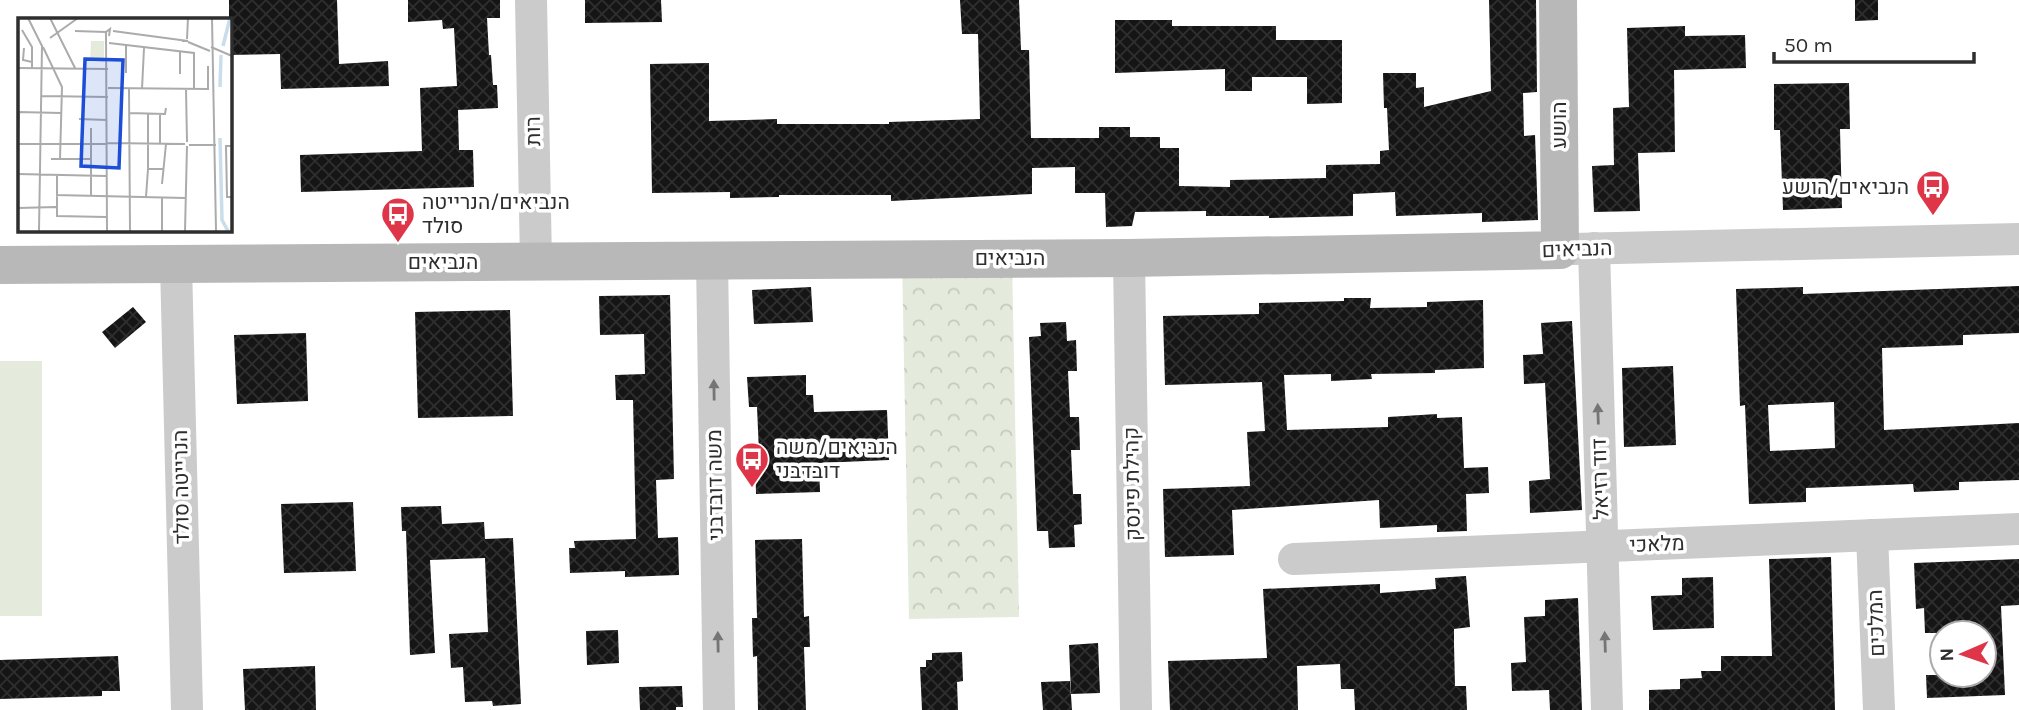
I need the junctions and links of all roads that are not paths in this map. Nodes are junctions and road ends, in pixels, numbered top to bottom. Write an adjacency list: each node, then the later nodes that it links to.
1 (531, 0): 7 (street, רות)
2 (1558, 0): 4 (street, הושע)
3 (2019, 239): 4 (street, הנביאים)
4 (1577, 249): 5 (street, הנביאים); 12 (street, דוד רזיאל, one-way to 4)
5 (1129, 258): 6 (street, הנביאים); 16 (street, קהילת פינסק)
6 (712, 260): 7 (street, הנביאים); 15 (street, משה דובדבני, one-way to 6)
7 (536, 262): 8 (street, הנביאים)
8 (176, 264): 9 (street, הנביאים); 14 (street, הנרייטה סולד)
9 (0, 265)
10 (2019, 528): 11 (street, מלאכי)
11 (1872, 535): 12 (street, מלאכי); 18 (street, המלכים)
12 (1602, 546): 13 (street, מלאכי); 17 (street, דוד רזיאל, one-way to 12)
13 (1294, 559)
14 (187, 710)
15 (719, 710)
16 (1136, 710)
17 (1606, 710)
18 (1879, 710)

